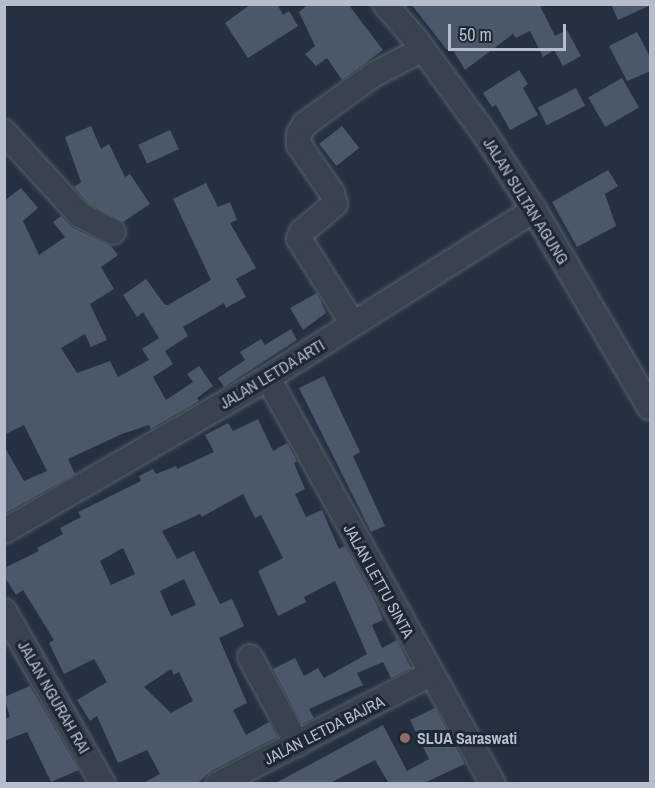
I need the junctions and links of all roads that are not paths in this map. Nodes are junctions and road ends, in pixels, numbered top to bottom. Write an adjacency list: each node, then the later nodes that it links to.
1 (385, 4): 2 (street, JALAN SULTAN AGUNG)
2 (423, 49): 4 (street, JALAN SULTAN AGUNG); 6 (street)
3 (4, 132): 5 (street)
4 (534, 210): 6 (street, JALAN LETDA ARTI); 8 (street, JALAN SULTAN AGUNG)
5 (113, 232)
6 (353, 324): 7 (street, JALAN LETDA ARTI)
7 (268, 378): 9 (street, JALAN LETDA ARTI); 12 (street, JALAN LETTU SINTA)
8 (651, 408)
9 (4, 531)
10 (4, 611): 14 (street, JALAN NGURAH RAI)
11 (250, 657): 13 (street)
12 (430, 674): 13 (street, JALAN LETDA BAJRA); 16 (street, JALAN LETTU SINTA)
13 (297, 744): 15 (street, JALAN LETDA BAJRA)
14 (103, 783)
15 (218, 783)
16 (493, 783)

